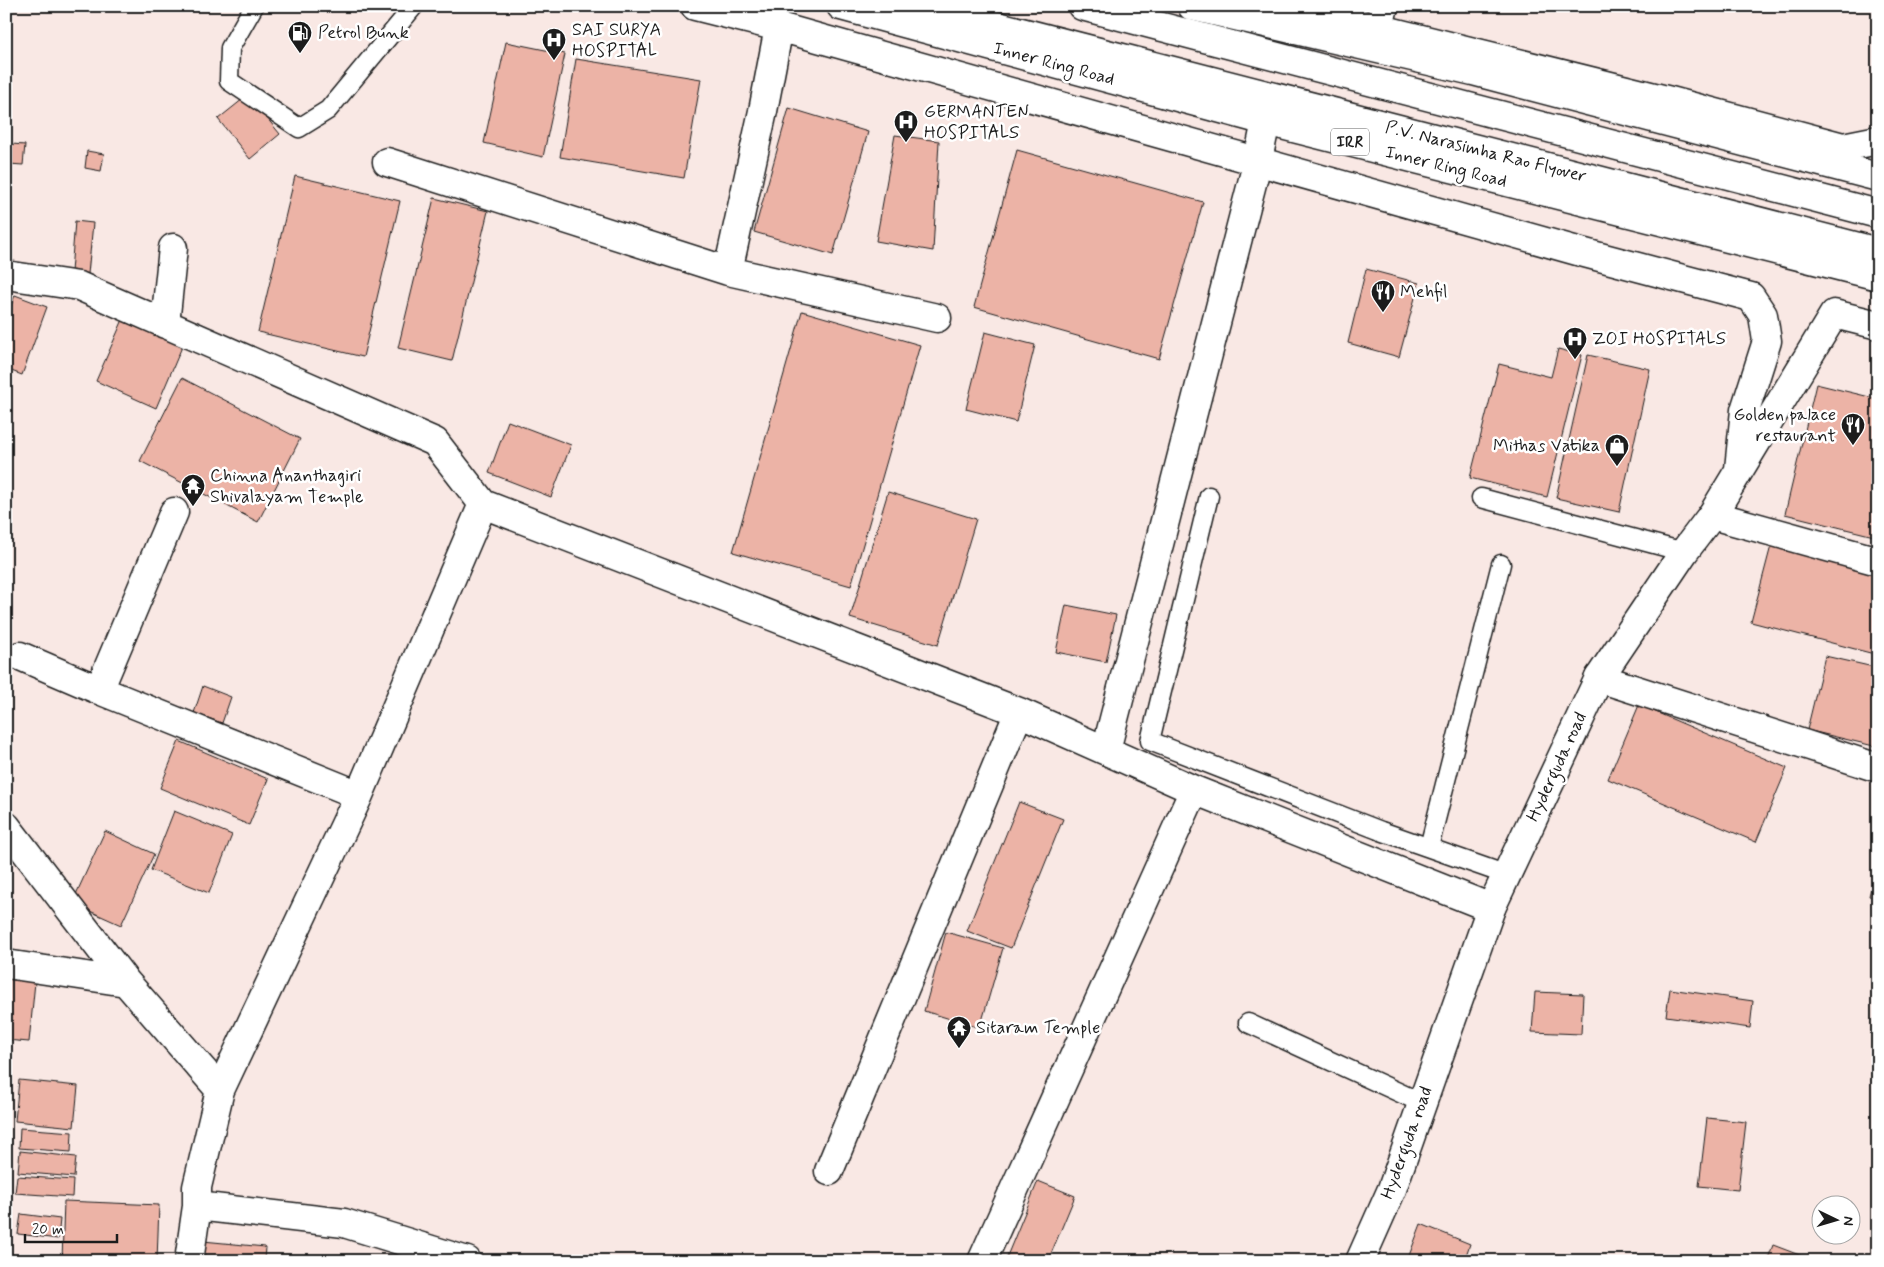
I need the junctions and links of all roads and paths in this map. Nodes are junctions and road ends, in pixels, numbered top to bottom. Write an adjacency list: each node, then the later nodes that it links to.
1 (254, 6): 2 (lane)
2 (414, 6)
3 (695, 6): 9 (main road)
4 (841, 6): 11 (main road, Inner Ring Road / IRR)
5 (920, 6): 18 (main road, P.V. Narasimha Rao Flyover)
6 (1082, 6): 16 (main road)
7 (1192, 6): 15 (main road)
8 (1288, 6): 10 (main road)
9 (782, 17): 13 (main road); 19 (main road)
10 (1382, 17): 12 (main road)
11 (1266, 121): 13 (main road); 21 (main road, Inner Ring Road / IRR)
12 (1878, 140)
13 (1258, 160): 25 (main road); 38 (main road)
14 (386, 162): 19 (main road)
15 (1878, 177)
16 (1878, 214)
17 (173, 248): 23 (main road)
18 (1878, 252)
19 (728, 271): 22 (main road)
20 (6, 275): 23 (main road)
21 (1878, 276)
22 (937, 318)
23 (165, 324): 28 (main road)
24 (1878, 325): 25 (main road, Hyderguda road)
25 (1739, 469): 30 (main road, Hyderguda road)
26 (1209, 496): 43 (lane)
27 (1481, 498): 31 (lane)
28 (483, 504): 37 (main road); 41 (main road)
29 (174, 512): 36 (main road)
30 (1712, 515): 31 (main road, Hyderguda road); 32 (main road)
31 (1684, 552): 35 (main road, Hyderguda road)
32 (1878, 561)
33 (1501, 564): 43 (lane)
34 (20, 656): 36 (main road)
35 (1600, 678): 39 (main road); 44 (main road, Hyderguda road)
36 (99, 690): 41 (main road)
37 (1019, 712): 38 (main road); 51 (main road)
38 (1106, 750): 40 (main road)
39 (1878, 768)
40 (1194, 790): 45 (main road); 55 (main road)
41 (359, 795): 49 (main road)
42 (8, 832): 47 (main road)
43 (1429, 848): 44 (lane)
44 (1507, 875): 45 (main road, Hyderguda road)
45 (1491, 908): 50 (main road, Hyderguda road)
46 (6, 964): 47 (main road)
47 (126, 982): 49 (main road)
48 (1248, 1023): 50 (lane)
49 (220, 1090): 52 (main road)
50 (1422, 1103): 56 (main road, Hyderguda road)
51 (829, 1171)
52 (197, 1206): 53 (main road); 54 (main road)
53 (189, 1261)
54 (467, 1261)
55 (982, 1261)
56 (1360, 1261)

